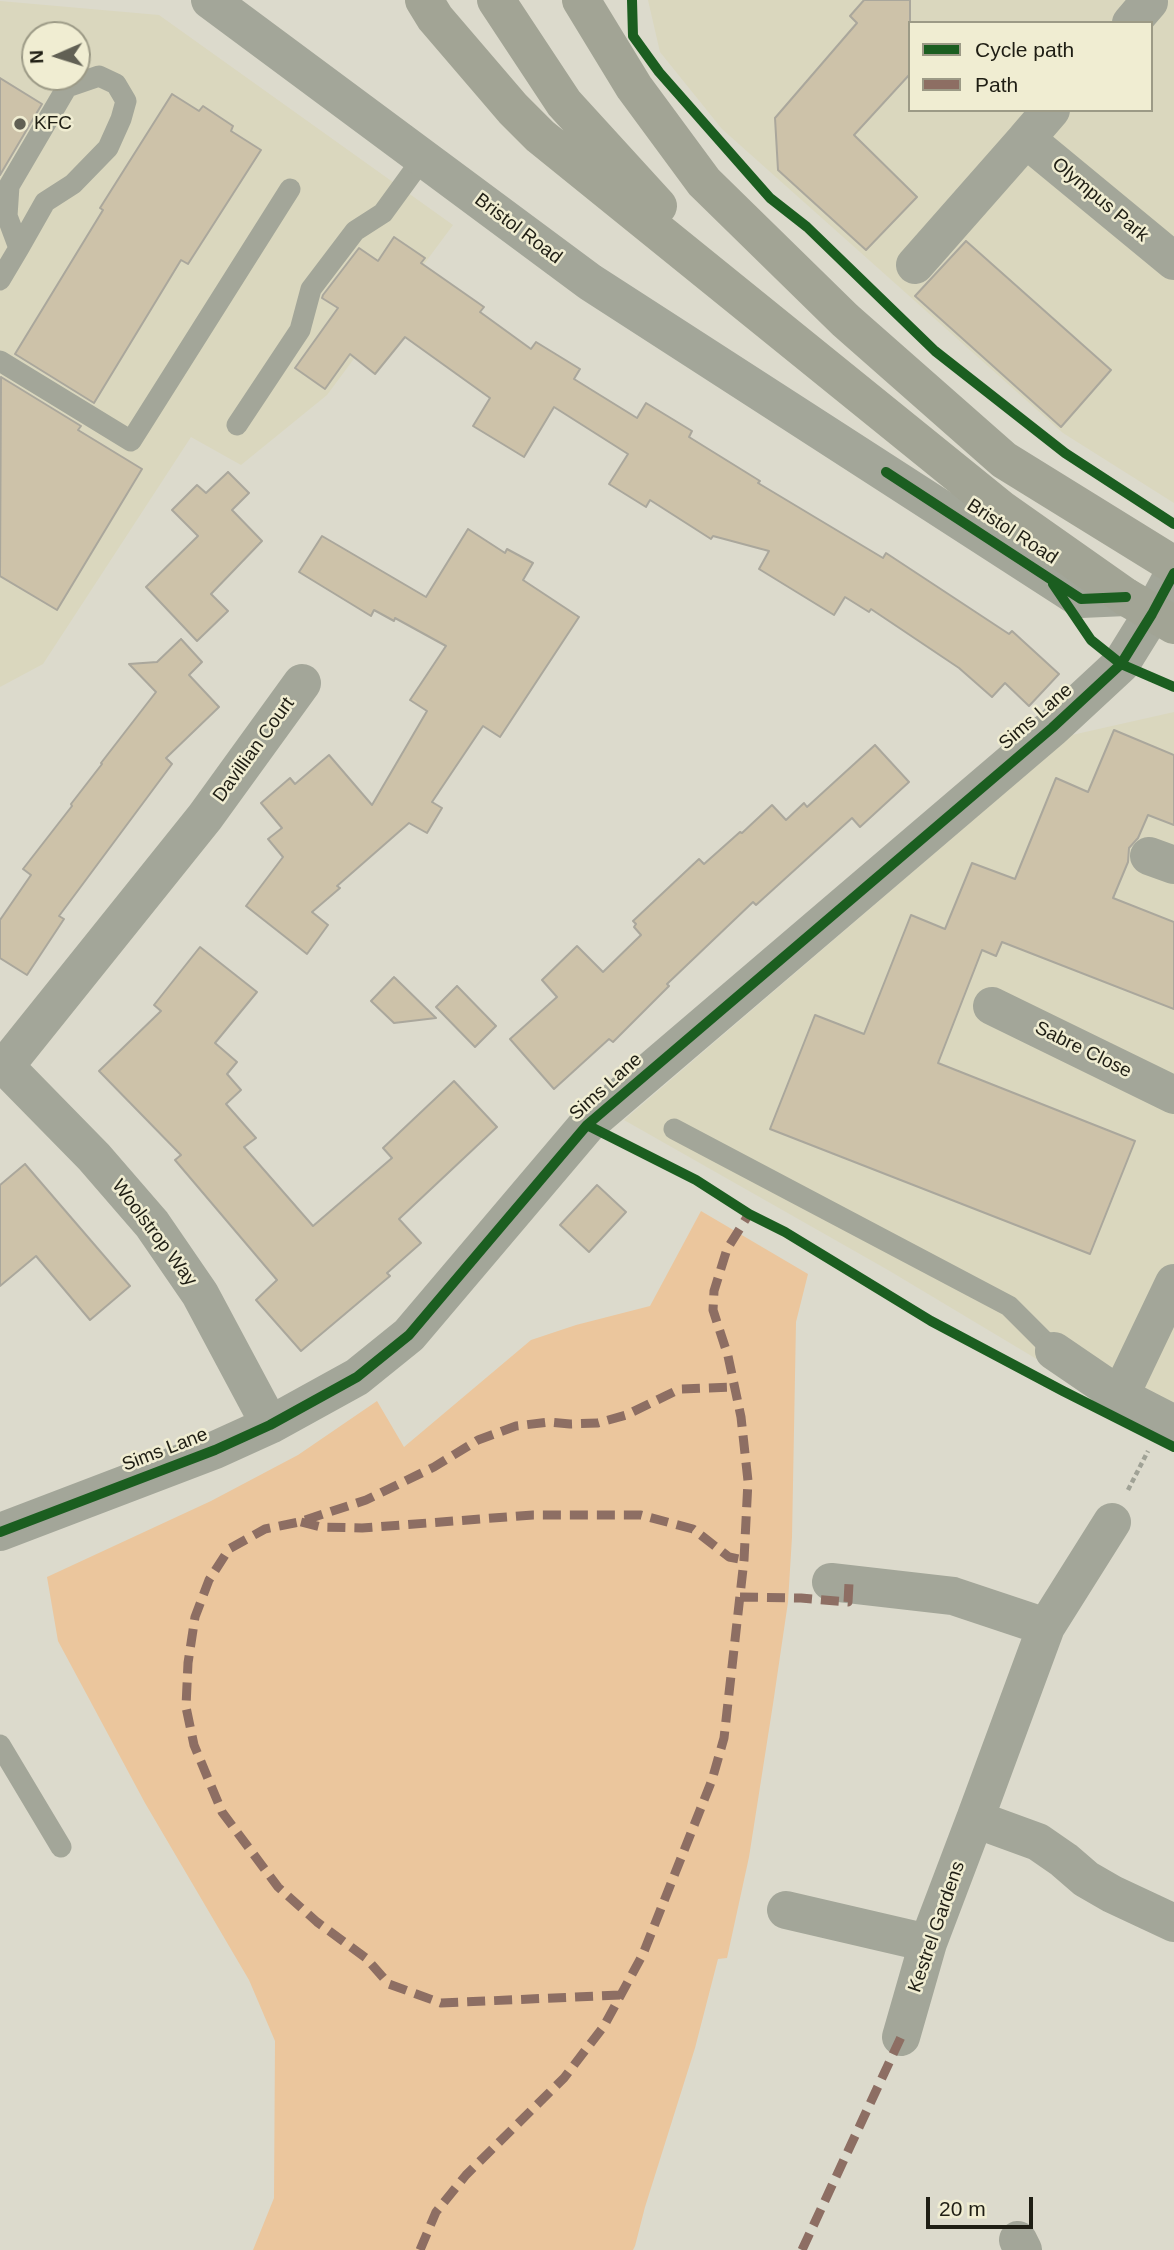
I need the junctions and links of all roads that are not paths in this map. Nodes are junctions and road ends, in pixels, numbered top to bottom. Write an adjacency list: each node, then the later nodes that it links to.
1 (211, 0): 9 (street, Bristol Road)
2 (407, 0): 6 (main road)
3 (424, 0): 6 (main road, Bristol Road)
4 (496, 0): 15 (main road)
5 (581, 0): 18 (main road)
6 (513, 108): 15 (main road, Bristol Road)
7 (1049, 112): 8 (street)
8 (1026, 139): 12 (street, Olympus Park); 13 (street)
9 (423, 158): 17 (lane); 20 (street, Bristol Road)
10 (290, 189): 16 (lane)
11 (19, 248): 11 (lane); 14 (lane)
12 (1174, 261)
13 (915, 265)
14 (0, 280)
15 (737, 293): 20 (main road, Bristol Road)
16 (0, 361)
17 (237, 425)
18 (1174, 565)
19 (1174, 573): 20 (street, Sims Lane)
20 (1151, 612): 31 (street, Sims Lane)
21 (302, 683): 22 (street, Davillian Court)
22 (205, 817): 24 (street, Woolstrop Way)
23 (992, 1006): 25 (street, Sabre Close)
24 (3, 1063): 31 (street, Woolstrop Way)
25 (1174, 1095)
26 (674, 1129): 28 (lane)
27 (1174, 1283): 29 (street)
28 (1055, 1352): 29 (street)
29 (1120, 1396): 30 (street)
30 (1169, 1422)
31 (270, 1426): 33 (street, Sims Lane)
32 (1112, 1522): 35 (street, Kestrel Gardens)
33 (0, 1532)
34 (831, 1582): 35 (street)
35 (1046, 1627): 37 (street, Kestrel Gardens)
36 (0, 1745): 38 (lane)
37 (975, 1819): 40 (street); 41 (street, Kestrel Gardens)
38 (61, 1847)
39 (786, 1910): 41 (street)
40 (1174, 1923)
41 (928, 1943): 42 (street, Kestrel Gardens)
42 (901, 2037)

